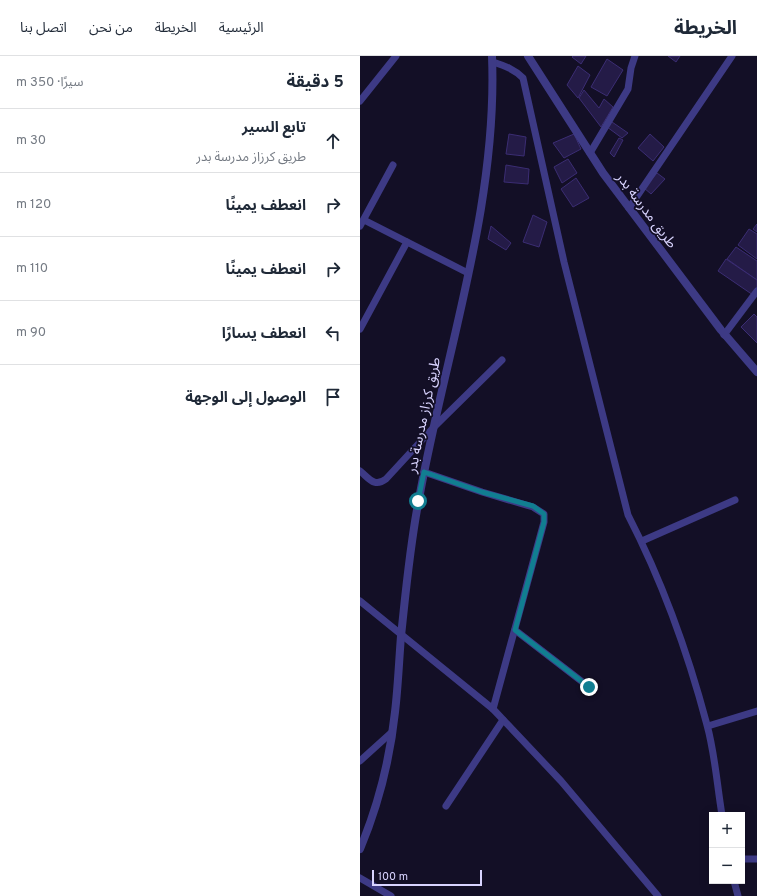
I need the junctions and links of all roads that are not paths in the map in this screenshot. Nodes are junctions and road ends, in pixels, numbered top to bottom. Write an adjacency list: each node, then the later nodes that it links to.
1 (396, 56): 6 (street)
2 (528, 56): 7 (street, طريق مدرسة بدر)
3 (635, 56): 7 (street)
4 (732, 56): 9 (street)
5 (492, 59): 12 (street, طريق كرزاز مدرسة بدر); 22 (street)
6 (360, 101)
7 (590, 153): 9 (street, طريق مدرسة بدر)
8 (393, 165): 10 (street)
9 (629, 208): 15 (street, طريق مدرسة بدر)
10 (362, 223): 11 (street)
11 (407, 242): 12 (street); 14 (street)
12 (468, 273): 18 (street, طريق كرزاز مدرسة بدر)
13 (757, 291): 15 (street)
14 (360, 328)
15 (724, 335): 17 (street, طريق مدرسة بدر)
16 (502, 360): 18 (street)
17 (757, 372)
18 (433, 428): 19 (street); 20 (street, طريق كرزاز مدرسة بدر)
19 (360, 471)
20 (424, 472): 24 (street); 25 (street, طريق كرزاز مدرسة بدر)
21 (734, 500): 22 (street)
22 (642, 541): 30 (street)
23 (360, 602): 25 (street)
24 (515, 630): 26 (street); 27 (street)
25 (401, 636): 27 (street); 31 (street, طريق كرزاز مدرسة بدر)
26 (589, 687)
27 (493, 709): 29 (street)
28 (757, 711): 30 (street)
29 (503, 720): 33 (street); 41 (street)
30 (708, 726): 34 (street)
31 (392, 732): 32 (street); 35 (street, طريق كرزاز مدرسة بدر)
32 (360, 761)
33 (446, 806)
34 (722, 812)
35 (360, 849)
36 (745, 858): 37 (street)
37 (757, 859)
38 (360, 878): 40 (street)
39 (735, 884): 42 (street)
40 (391, 896)
41 (658, 896)
42 (738, 896)

